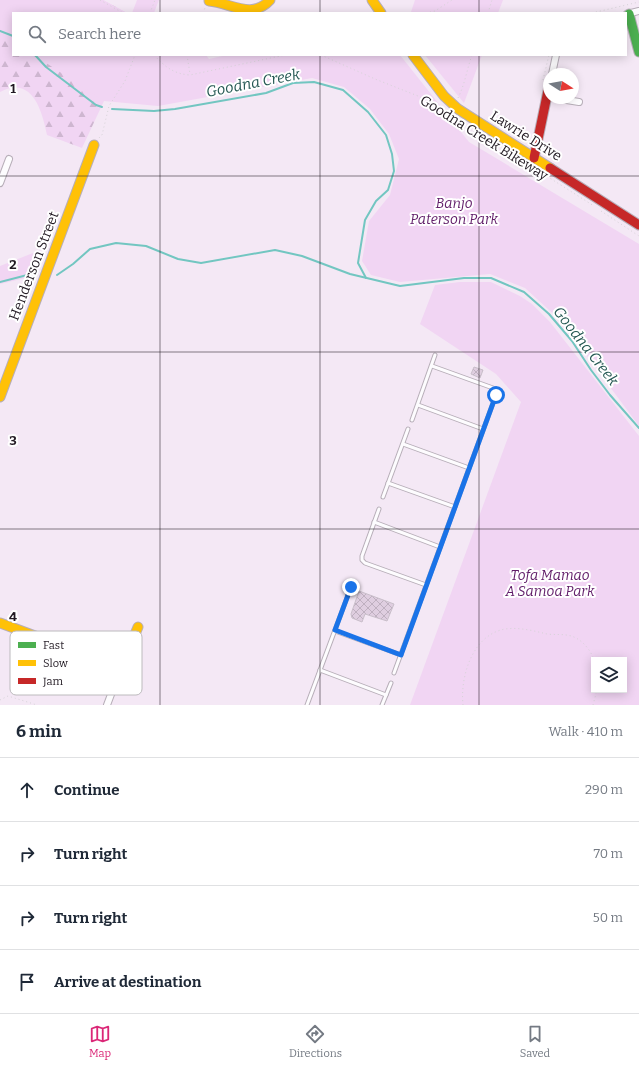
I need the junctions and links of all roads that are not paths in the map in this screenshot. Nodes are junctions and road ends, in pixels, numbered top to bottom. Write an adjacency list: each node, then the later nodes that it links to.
1 (270, 0): 3 (street)
2 (372, 0): 5 (street)
3 (209, 1)
4 (639, 11): 6 (street)
5 (380, 12)
6 (627, 14): 7 (street)
7 (639, 52)
8 (414, 56): 13 (street, Lawrie Drive)
9 (556, 56): 10 (street)
10 (553, 68)
11 (548, 104): 13 (street)
12 (94, 145): 19 (street, Henderson Street)
13 (534, 158): 16 (street, Lawrie Drive)
14 (9, 159): 15 (street)
15 (0, 184)
16 (639, 225)
17 (436, 355): 18 (lane)
18 (432, 366): 20 (lane); 23 (lane)
19 (0, 397)
20 (418, 405): 21 (lane); 23 (lane)
21 (412, 420)
22 (408, 429): 24 (lane)
23 (483, 429): 25 (lane)
24 (403, 444): 25 (lane); 26 (lane)
25 (469, 468): 28 (lane)
26 (388, 483): 27 (lane); 28 (lane)
27 (383, 497)
28 (454, 507): 31 (lane)
29 (379, 509): 30 (lane)
30 (374, 522): 31 (lane); 32 (lane)
31 (440, 547): 32 (lane)
32 (426, 586): 39 (lane)
33 (351, 587): 36 (lane)
34 (0, 623): 37 (street)
35 (138, 628): 38 (street)
36 (335, 630): 39 (lane); 40 (lane)
37 (22, 631)
38 (137, 631)
39 (401, 655): 41 (lane)
40 (320, 670): 44 (lane); 46 (lane)
41 (394, 673)
42 (391, 682): 44 (lane)
43 (111, 695): 45 (street)
44 (386, 695): 47 (lane)
45 (107, 705)
46 (307, 705)
47 (382, 705)

